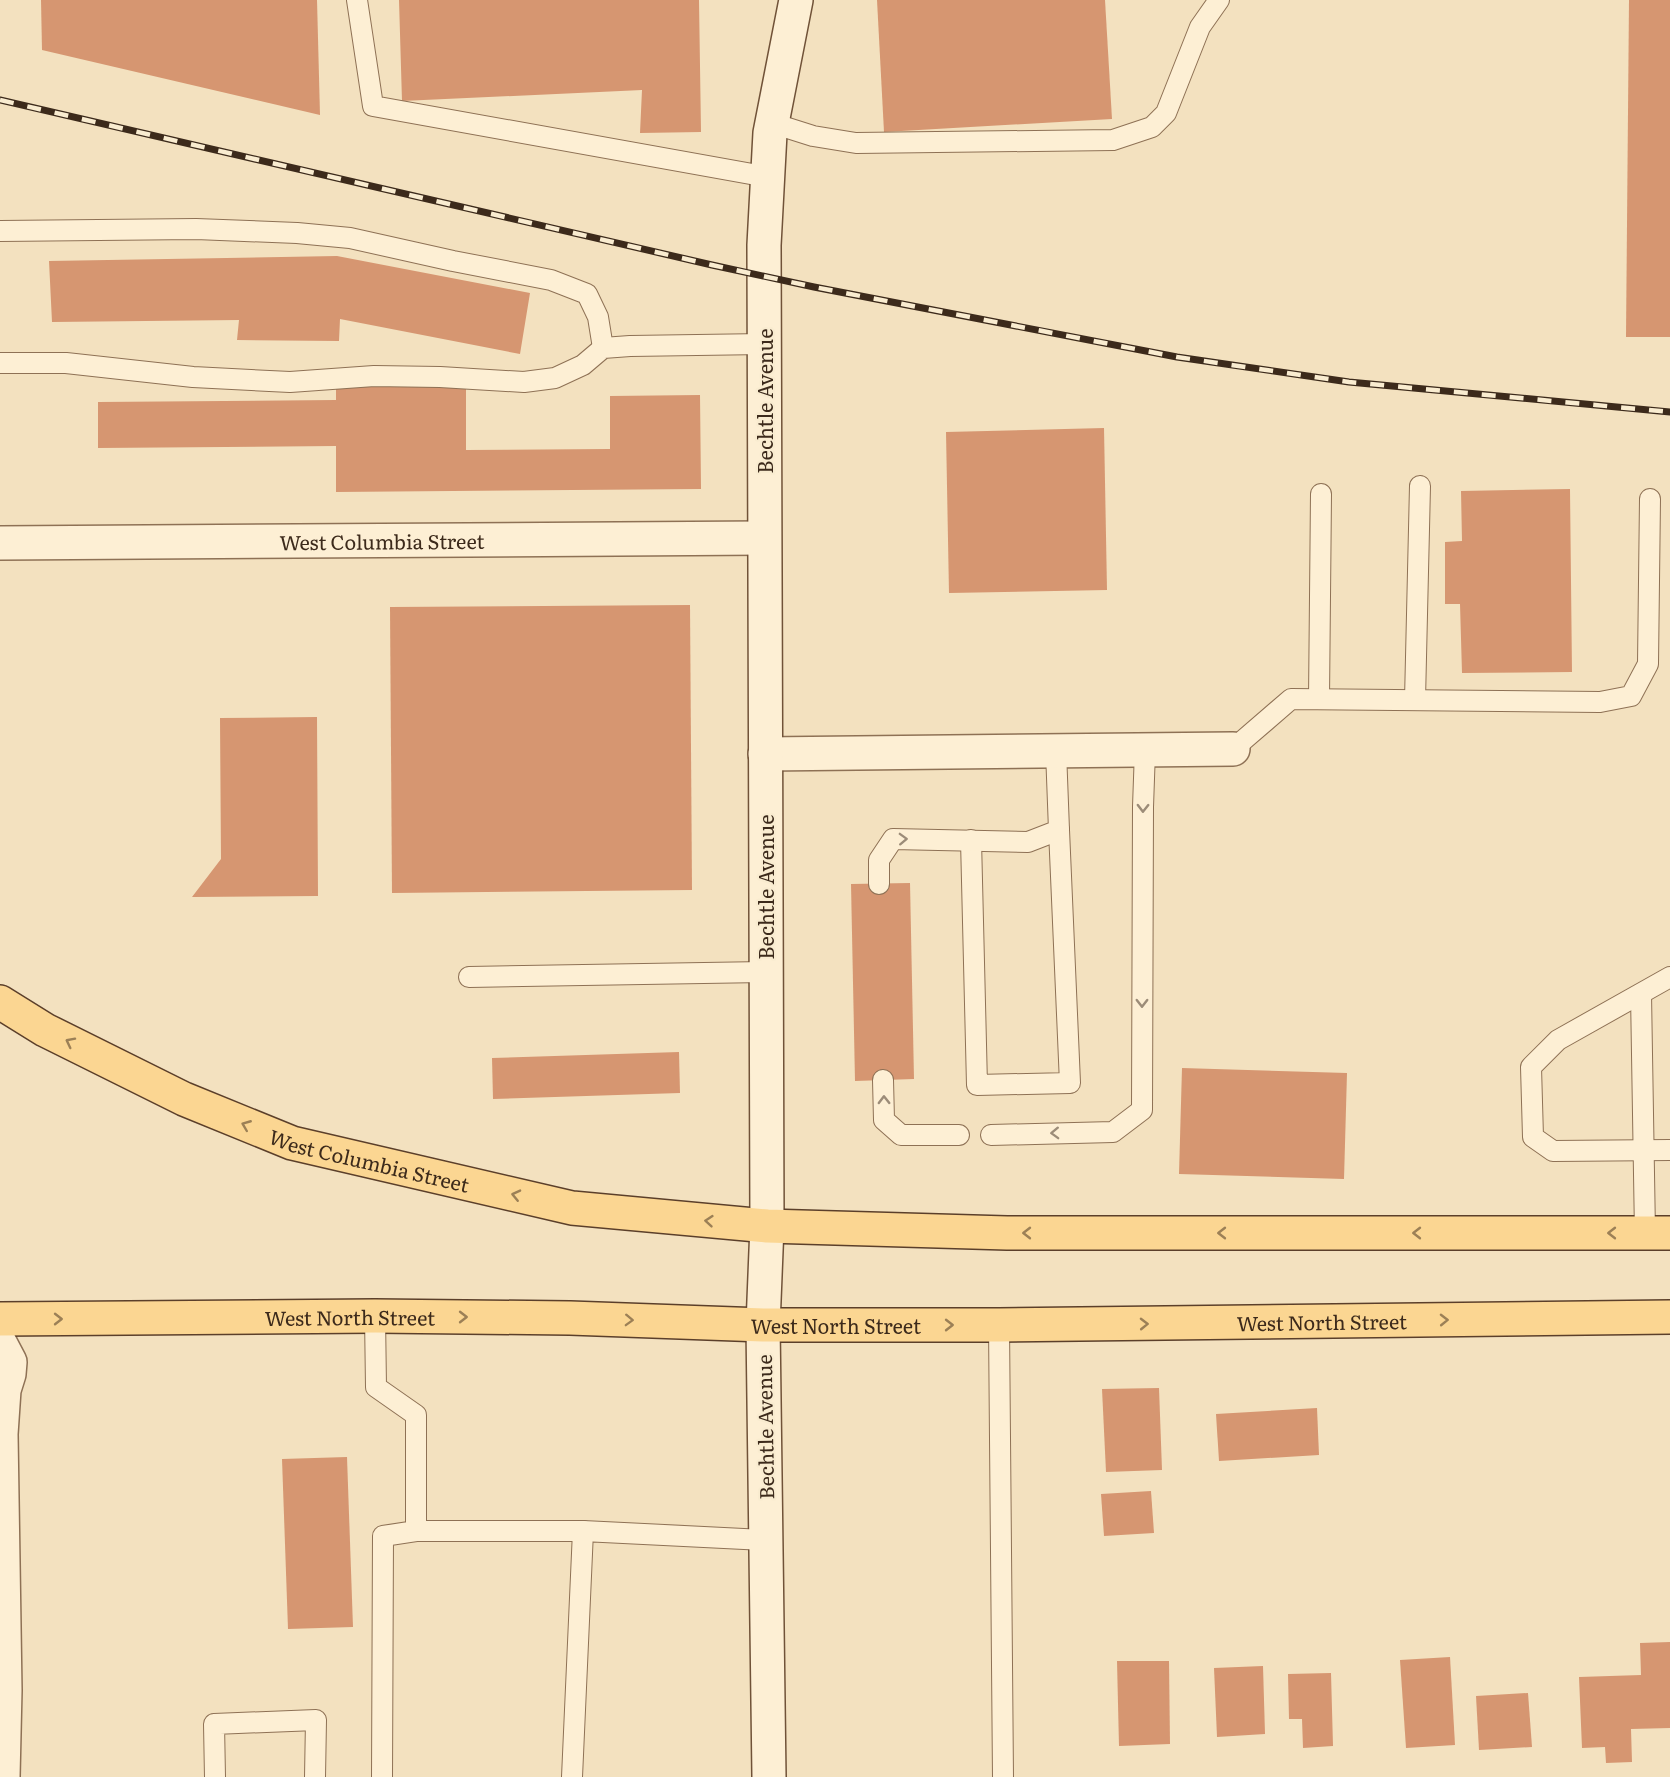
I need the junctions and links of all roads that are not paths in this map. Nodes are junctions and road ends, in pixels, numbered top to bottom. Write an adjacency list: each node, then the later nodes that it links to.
1 (357, 0): 5 (lane)
2 (796, 0): 4 (main road, Bechtle Avenue)
3 (1219, 0): 4 (lane)
4 (772, 123): 5 (main road, Bechtle Avenue)
5 (768, 177): 7 (main road, Bechtle Avenue)
6 (0, 231): 8 (lane)
7 (764, 344): 8 (lane); 13 (main road, Bechtle Avenue)
8 (603, 348): 9 (lane)
9 (0, 363)
10 (1420, 486): 16 (lane)
11 (1320, 494): 15 (lane)
12 (1650, 499): 16 (lane)
13 (764, 538): 14 (main road, West Columbia Street); 20 (main road, Bechtle Avenue)
14 (0, 543)
15 (1319, 699): 16 (lane); 17 (lane)
16 (1415, 700)
17 (1233, 749): 18 (main road)
18 (1145, 750): 19 (main road); 31 (lane, one-way to 31)
19 (1056, 751): 20 (main road); 21 (lane)
20 (765, 754): 24 (main road, Bechtle Avenue)
21 (1059, 830): 22 (lane); 22 (lane)
22 (971, 840): 23 (lane, one-way to 22)
23 (879, 884)
24 (766, 972): 25 (lane); 34 (main road, Bechtle Avenue)
25 (469, 977)
26 (1670, 977): 27 (lane)
27 (1641, 993): 32 (lane); 32 (lane)
28 (0, 1002): 34 (main road, West Columbia Street, one-way to 28)
29 (883, 1080): 30 (lane, one-way to 29)
30 (959, 1135)
31 (991, 1135)
32 (1643, 1150): 33 (lane); 35 (lane)
33 (1670, 1150)
34 (767, 1226): 35 (main road, one-way to 34); 39 (main road, Bechtle Avenue)
35 (1657, 1233)
36 (375, 1316): 38 (main road, West North Street, one-way to 36); 39 (main road, West North Street, one-way to 39); 43 (lane)
37 (1670, 1317): 40 (main road, West North Street, one-way to 37)
38 (0, 1319)
39 (763, 1325): 40 (main road, West North Street, one-way to 40); 45 (main road, Bechtle Avenue)
40 (999, 1325): 52 (lane)
41 (0, 1343): 42 (main road)
42 (0, 1434): 46 (main road)
43 (417, 1531): 44 (lane); 49 (lane)
44 (583, 1531): 45 (lane); 50 (lane)
45 (766, 1540): 51 (main road, Bechtle Avenue)
46 (3, 1777)
47 (215, 1777): 48 (lane)
48 (315, 1777)
49 (382, 1777)
50 (572, 1777)
51 (769, 1777)
52 (1003, 1777)

